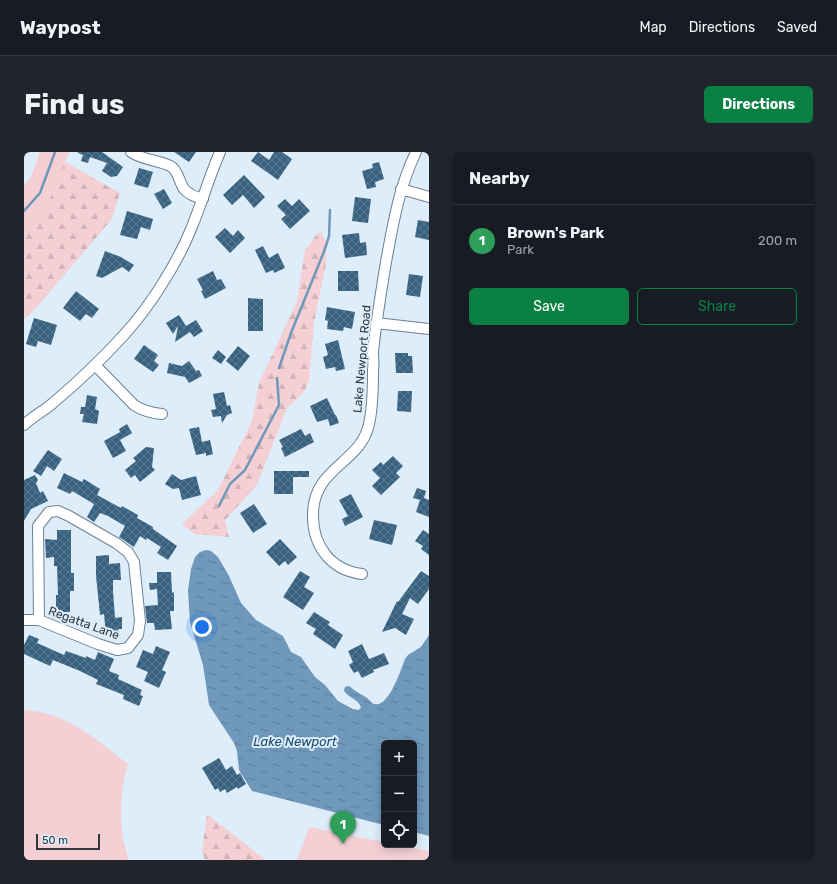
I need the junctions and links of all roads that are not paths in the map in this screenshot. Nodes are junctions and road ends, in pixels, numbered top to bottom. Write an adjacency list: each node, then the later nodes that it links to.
1 (131, 152): 6 (street)
2 (220, 152): 6 (street)
3 (416, 152): 4 (street, Lake Newport Road)
4 (401, 189): 5 (street); 7 (street, Lake Newport Road)
5 (429, 197)
6 (203, 199): 9 (street)
7 (376, 323): 8 (street); 12 (street, Lake Newport Road)
8 (429, 329)
9 (95, 365): 10 (street); 11 (street)
10 (162, 414)
11 (24, 425)
12 (362, 574)
13 (24, 620): 14 (street, Regatta Lane)
14 (39, 620): 14 (street, Regatta Lane)

